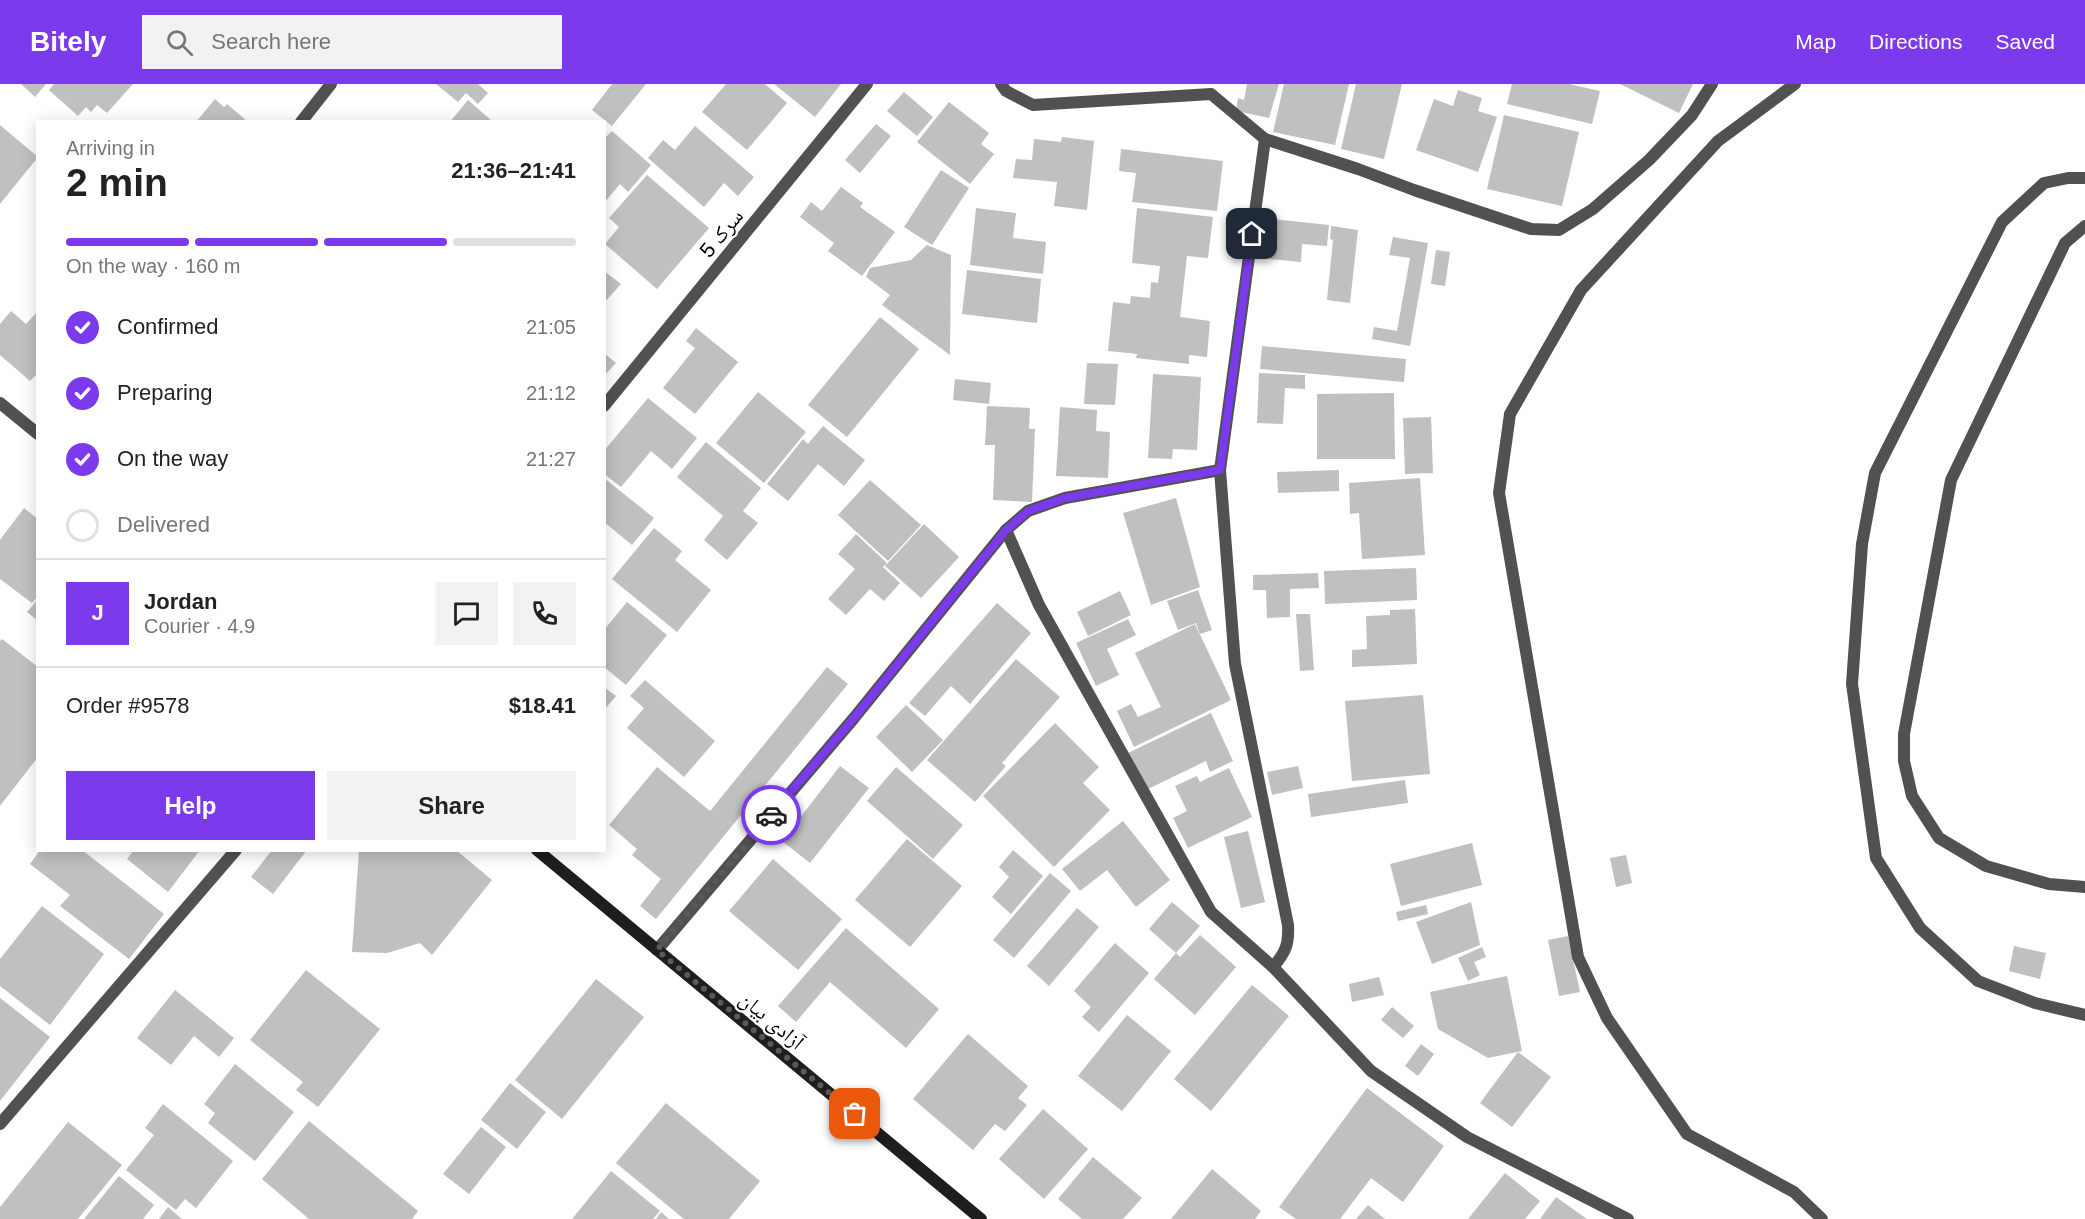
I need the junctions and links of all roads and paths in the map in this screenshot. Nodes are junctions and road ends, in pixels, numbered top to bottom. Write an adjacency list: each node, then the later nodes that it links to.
1 (331, 84): 7 (street)
2 (867, 84): 12 (street, سرک 5)
3 (1001, 84): 6 (street)
4 (1713, 84): 8 (street)
5 (1795, 84): 25 (street)
6 (1212, 89): 8 (street)
7 (303, 120)
8 (1265, 139): 14 (street)
9 (2085, 178): 21 (street)
10 (2085, 226): 18 (street)
11 (0, 403): 13 (street)
12 (606, 404)
13 (36, 432)
14 (1220, 470): 15 (street); 20 (street)
15 (1006, 530): 19 (street); 20 (street)
16 (234, 852): 22 (street)
17 (539, 852): 19 (main road, آزادی بیان)
18 (2085, 887)
19 (657, 950): 23 (main road, آزادی بیان)
20 (1273, 967): 24 (street)
21 (2085, 1014)
22 (0, 1124)
23 (981, 1219)
24 (1628, 1219)
25 (1822, 1219)

